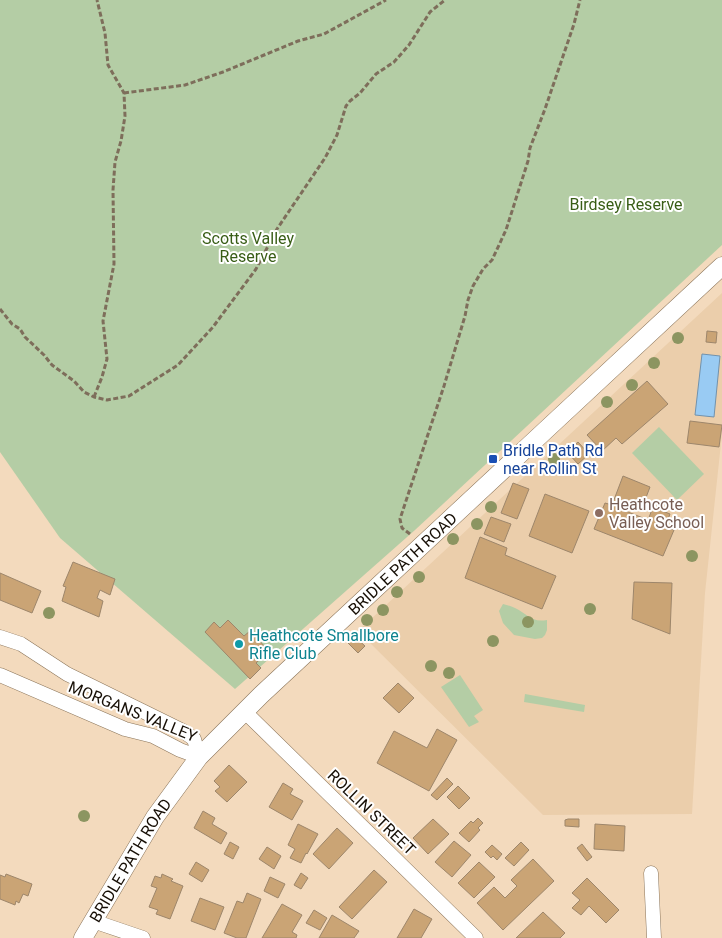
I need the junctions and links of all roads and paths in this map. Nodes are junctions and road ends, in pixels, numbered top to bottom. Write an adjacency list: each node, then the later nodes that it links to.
1 (97, 0): 5 (path)
2 (386, 0): 5 (path)
3 (445, 0): 8 (path)
4 (580, 0): 9 (path)
5 (124, 93): 8 (path)
6 (722, 266): 12 (street, BRIDLE PATH ROAD)
7 (0, 308): 8 (path)
8 (94, 397)
9 (414, 538)
10 (0, 637): 13 (street, MORGANS VALLEY)
11 (0, 675): 14 (street, MORGANS VALLEY)
12 (244, 711): 15 (street, BRIDLE PATH ROAD); 20 (street, ROLLIN STREET)
13 (148, 713): 14 (street); 15 (street, MORGANS VALLEY)
14 (138, 732): 15 (street, MORGANS VALLEY)
15 (199, 757): 17 (street, BRIDLE PATH ROAD)
16 (651, 873): 21 (street)
17 (93, 921): 18 (street, BRIDLE PATH ROAD); 19 (street)
18 (83, 938)
19 (143, 938)
20 (476, 938)
21 (654, 938)

